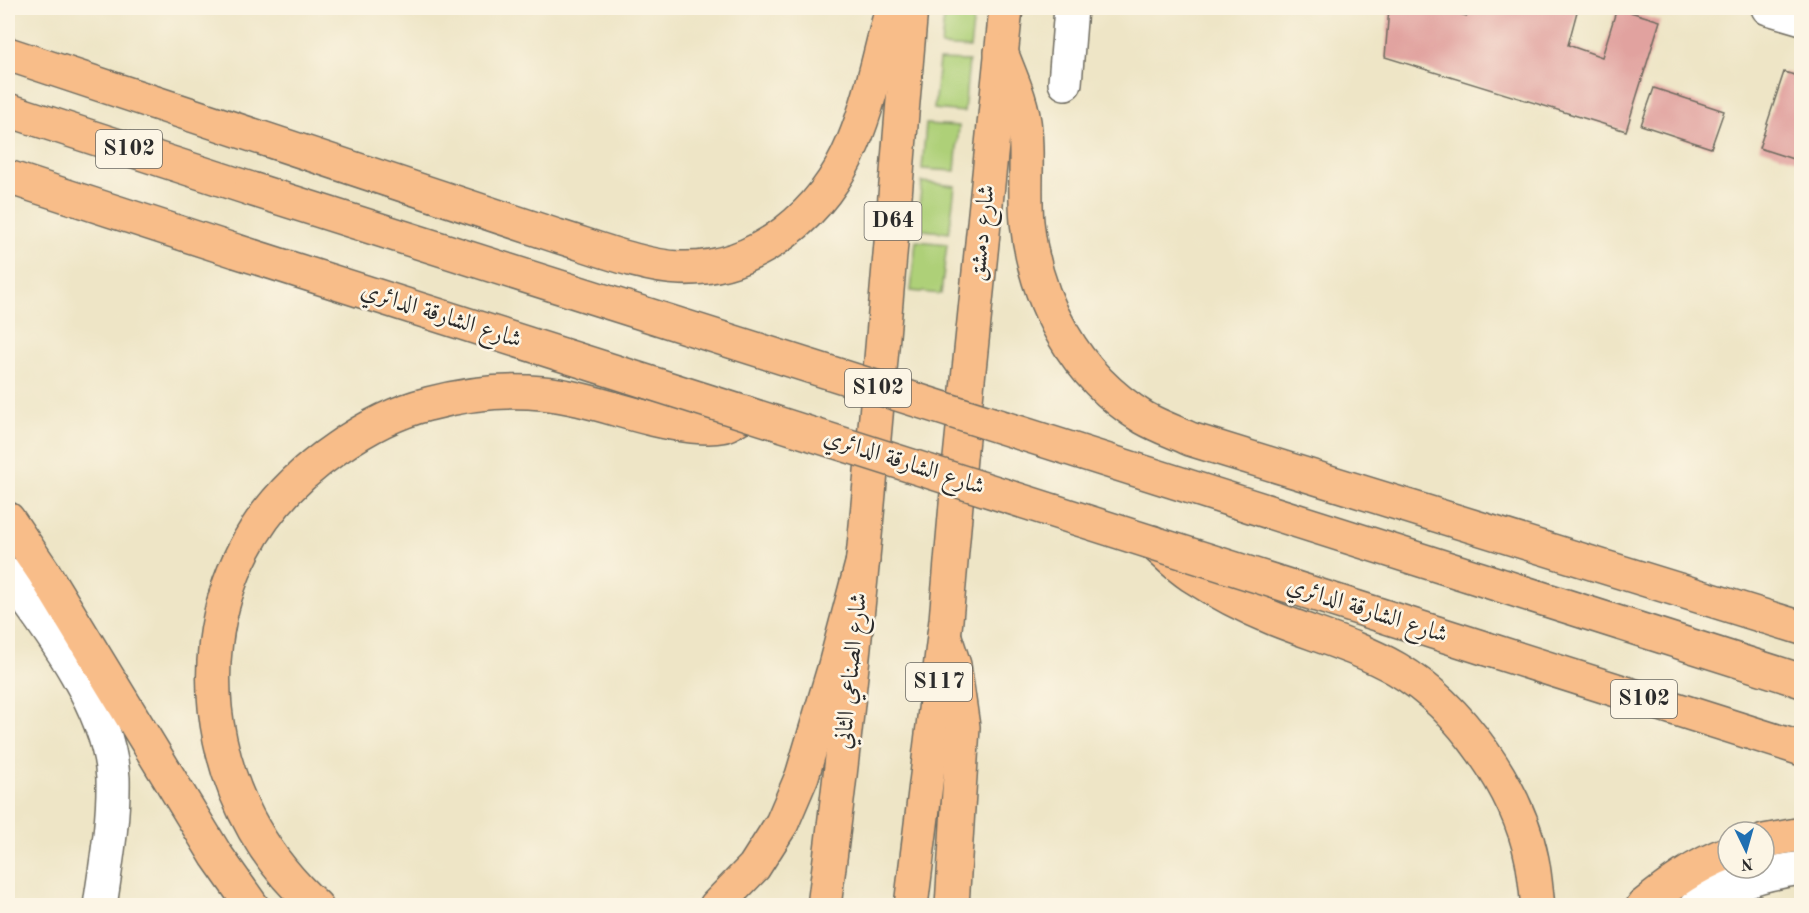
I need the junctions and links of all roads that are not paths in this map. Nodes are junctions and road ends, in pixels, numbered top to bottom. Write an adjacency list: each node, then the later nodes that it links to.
1 (892, 8): 8 (main road)
2 (911, 8): 15 (main road, شارع الصناعي الثاني / D64)
3 (1006, 8): 7 (main road, شارع دمشق)
4 (1071, 8): 9 (street)
5 (1768, 8): 6 (street)
6 (1802, 18)
7 (1001, 52): 17 (main road); 18 (main road, شارع دمشق / S117)
8 (8, 54)
9 (1065, 83)
10 (8, 110): 19 (main road, S102, bridge)
11 (8, 177): 12 (main road, شارع الشارقة الدائري / S102, bridge)
12 (746, 413): 14 (main road, شارع الشارقة الدائري / S102, bridge); 27 (main road)
13 (8, 519): 26 (main road)
14 (1152, 543): 20 (main road, شارع الشارقة الدائري / S102, bridge); 32 (main road)
15 (863, 560): 28 (main road); 29 (main road, شارع الصناعي الثاني)
16 (8, 574): 25 (street)
17 (1802, 628)
18 (944, 634): 30 (main road, S117); 31 (main road)
19 (1802, 681)
20 (1802, 749)
21 (1802, 834): 22 (main road)
22 (1776, 839)
23 (1716, 858): 33 (main road)
24 (1802, 868): 34 (street)
25 (100, 906)
26 (252, 906)
27 (316, 906)
28 (716, 906)
29 (824, 906)
30 (911, 906)
31 (952, 906)
32 (1538, 906)
33 (1643, 906)
34 (1696, 906)

